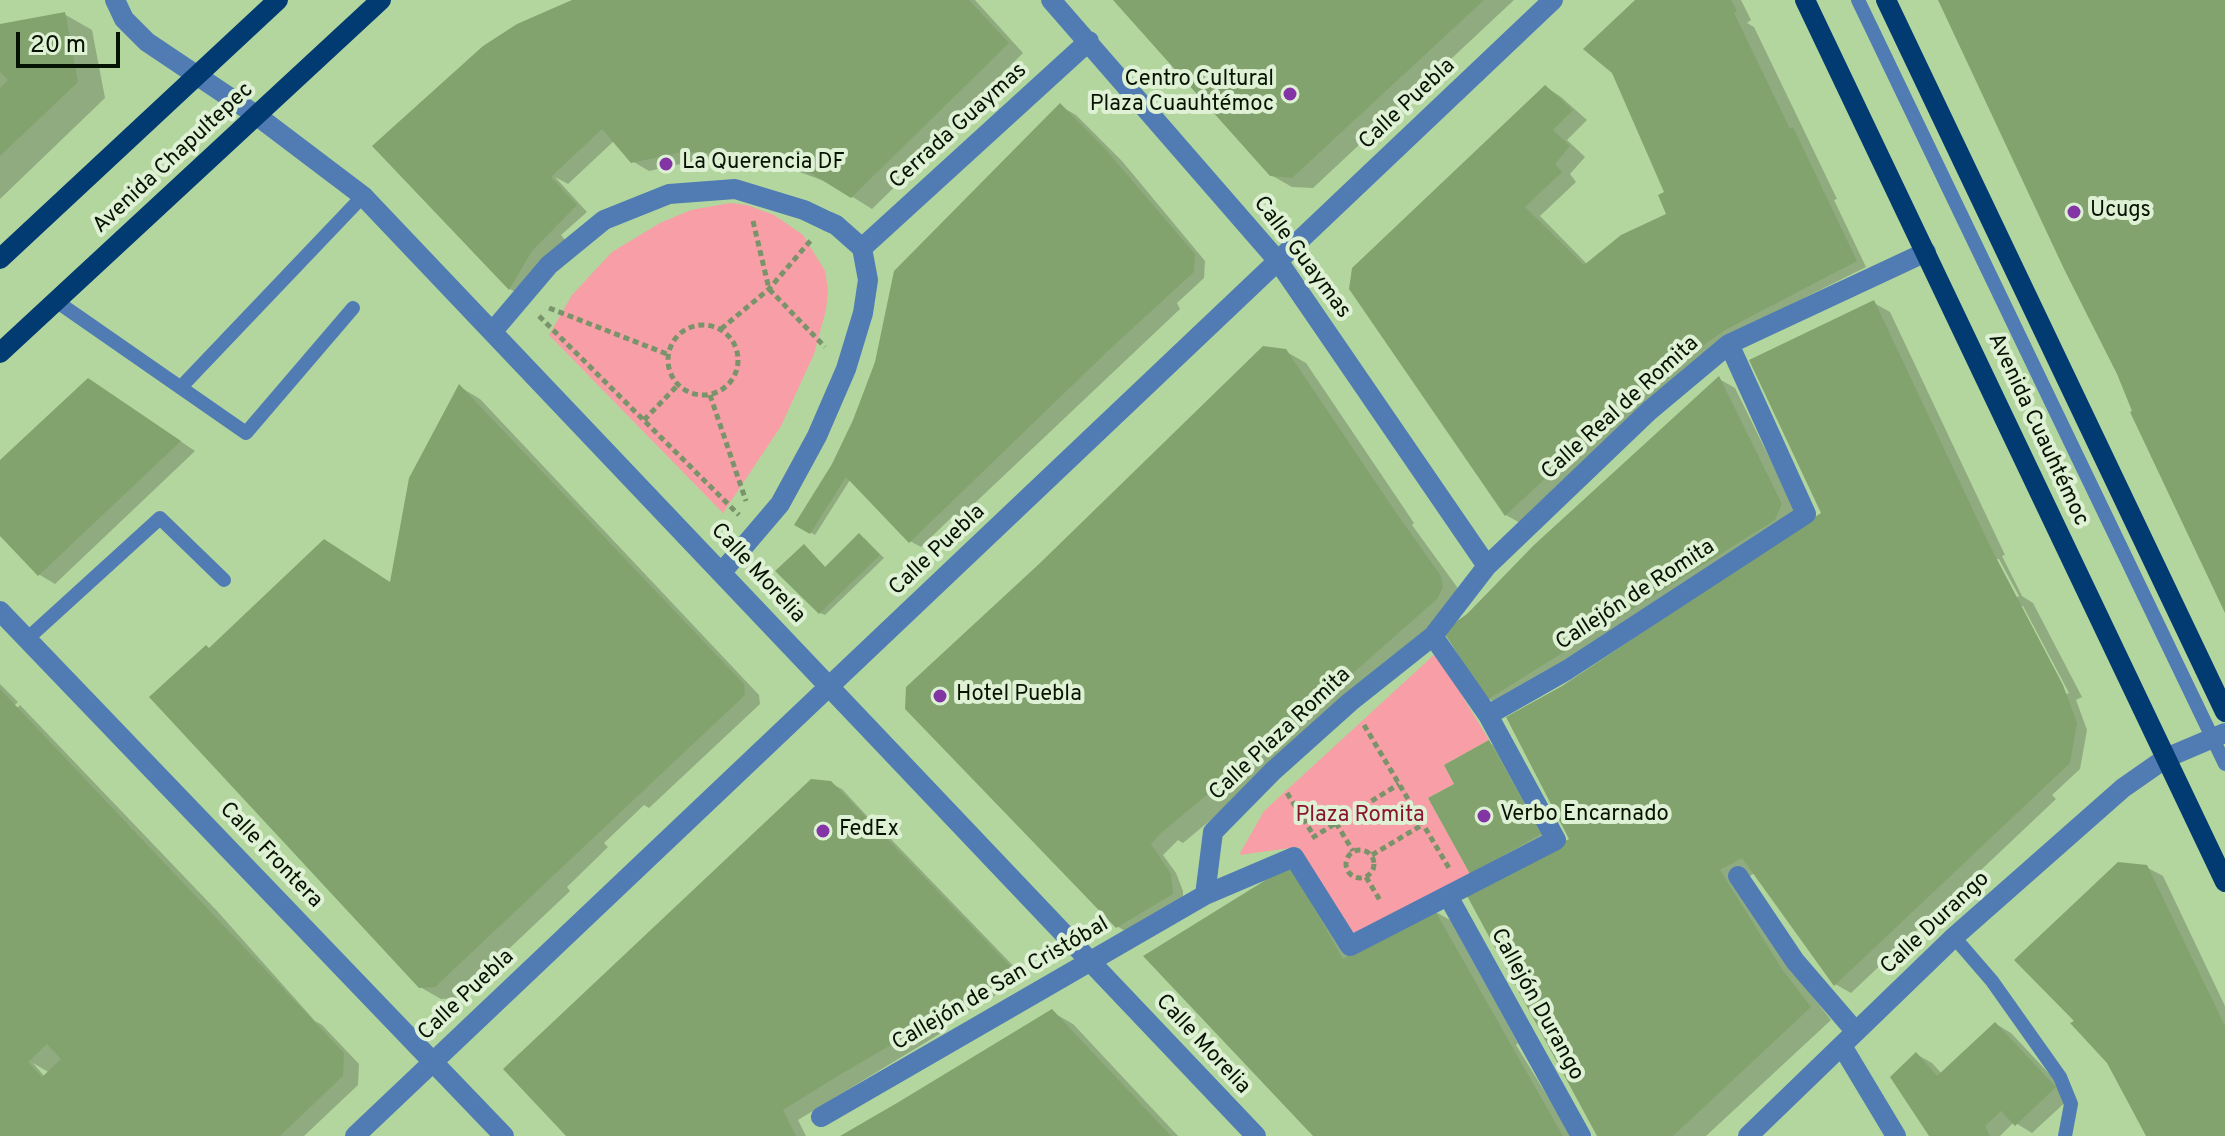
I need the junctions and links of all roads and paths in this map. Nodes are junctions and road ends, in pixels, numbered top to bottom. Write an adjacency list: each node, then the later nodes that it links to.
1 (115, 0): 10 (street, Calle Morelia)
2 (278, 0): 10 (main road, Avenida Chapultepec)
3 (381, 0): 11 (main road, Avenida Chapultepec)
4 (1051, 0): 9 (street, Calle Guaymas)
5 (1805, 0): 16 (main road, Avenida Cuauhtémoc)
6 (1858, 0): 44 (lane)
7 (1886, 0): 42 (main road)
8 (1545, 3): 18 (street, Calle Puebla)
9 (1089, 41): 15 (street, Cerrada Guaymas); 18 (street, Calle Guaymas)
10 (197, 75): 11 (street, Calle Morelia); 17 (main road, Avenida Chapultepec)
11 (256, 115): 13 (street, Calle Morelia); 21 (main road, Avenida Chapultepec)
12 (747, 193): 14 (street); 19 (path); 20 (street)
13 (363, 196): 24 (street, Calle Morelia); 30 (lane)
14 (827, 221): 15 (street); 19 (path)
15 (862, 248): 28 (street)
16 (1926, 252): 25 (street, Calle Real de Romita); 45 (main road, Avenida Cuauhtémoc)
17 (0, 259)
18 (1278, 261): 34 (street, Calle Guaymas); 40 (street, Calle Puebla)
19 (769, 289): 23 (path); 28 (path)
20 (522, 298): 24 (street); 27 (path); 32 (path)
21 (56, 301): 26 (main road, Avenida Chapultepec); 30 (lane)
22 (353, 308): 30 (lane)
23 (721, 329): 27 (path); 31 (path)
24 (493, 331): 35 (street, Calle Morelia)
25 (1729, 344): 34 (street, Calle Real de Romita); 43 (street, Callejón de Romita)
26 (0, 353)
27 (667, 354): 29 (path)
28 (846, 369): 33 (street)
29 (678, 385): 31 (path); 32 (path)
30 (181, 387)
31 (710, 395): 33 (path)
32 (644, 420): 33 (path)
33 (756, 532): 35 (street)
34 (1487, 566): 38 (street, Calle Real de Romita)
35 (722, 572): 40 (street, Calle Morelia)
36 (224, 580): 39 (lane)
37 (0, 611): 39 (street, Calle Frontera)
38 (1433, 636): 41 (street, Calle Plaza Romita); 43 (street)
39 (27, 639): 62 (street, Calle Frontera)
40 (830, 686): 60 (street, Calle Morelia); 62 (street, Calle Puebla)
41 (1350, 702): 47 (street, Calle Plaza Romita); 48 (path)
42 (2225, 712)
43 (1488, 715): 57 (street)
44 (2218, 735): 45 (street, Calle Durango); 46 (lane)
45 (2166, 758): 56 (main road, Avenida Cuauhtémoc); 59 (street, Calle Durango)
46 (2225, 764)
47 (1273, 771): 51 (path); 58 (street, Calle Plaza Romita)
48 (1399, 784): 49 (path); 50 (path)
49 (1336, 823): 51 (path); 53 (path)
50 (1423, 825): 54 (path); 57 (path)
51 (1314, 836): 52 (path)
52 (1306, 842)
53 (1353, 851): 54 (path); 54 (path)
54 (1372, 855)
55 (1738, 876): 61 (street)
56 (2225, 882)
57 (1455, 893): 58 (street); 67 (street, Callejón Durango)
58 (1205, 895): 60 (street, Callejón de San Cristóbal)
59 (1954, 937): 61 (street, Calle Durango); 70 (lane)
60 (1090, 960): 63 (street, Callejón de San Cristóbal); 66 (street, Calle Morelia)
61 (1849, 1039): 68 (street, Calle Durango); 69 (street)
62 (434, 1061): 64 (street, Calle Puebla); 65 (street, Calle Frontera)
63 (821, 1117)
64 (355, 1136)
65 (504, 1136)
66 (1256, 1136)
67 (1581, 1136)
68 (1748, 1136)
69 (1896, 1136)
70 (2065, 1136)

